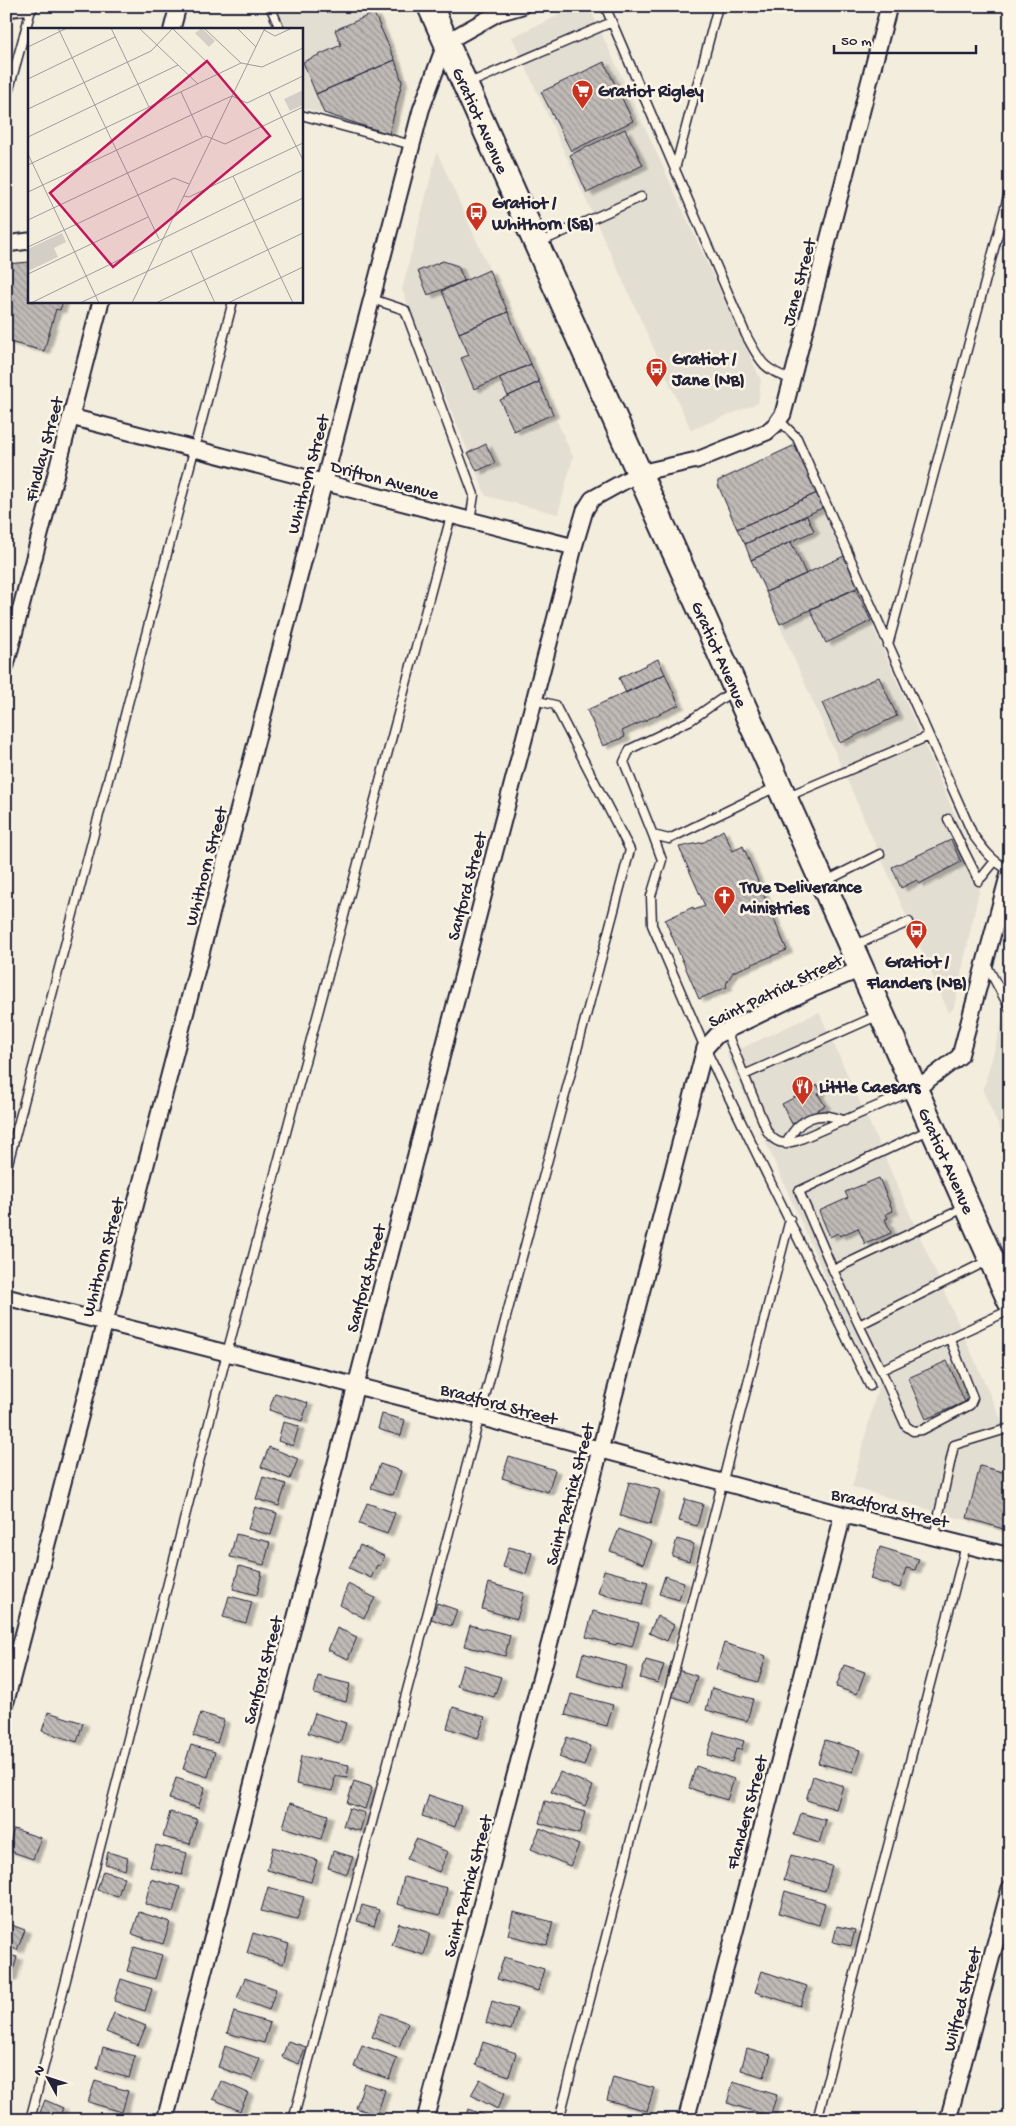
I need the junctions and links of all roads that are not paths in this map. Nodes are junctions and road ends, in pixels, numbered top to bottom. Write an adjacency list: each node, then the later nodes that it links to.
1 (31, 6): 9 (street); 15 (lane)
2 (178, 6): 11 (street)
3 (270, 6): 12 (lane)
4 (430, 6): 13 (main road, Gratiot Avenue)
5 (522, 6): 13 (street)
6 (605, 6): 10 (lane)
7 (718, 6): 18 (lane)
8 (889, 6): 27 (street, Jane Street)
9 (6, 9)
10 (612, 22): 14 (lane); 18 (lane)
11 (172, 28)
12 (280, 28)
13 (446, 42): 14 (main road, Gratiot Avenue); 17 (street, Whithorn Street)
14 (465, 84): 23 (main road, Gratiot Avenue)
15 (6, 100)
16 (302, 115): 17 (lane)
17 (412, 145): 24 (street, Whithorn Street)
18 (675, 169): 27 (lane)
19 (1010, 189): 36 (lane)
20 (641, 197): 23 (lane)
21 (28, 241): 22 (street)
22 (6, 244)
23 (536, 244): 31 (main road, Gratiot Avenue)
24 (372, 299): 32 (street, Whithorn Street); 34 (lane)
25 (101, 302): 28 (street, Findlay Street)
26 (233, 302): 30 (lane)
27 (792, 380): 29 (street, Jane Street)
28 (71, 417): 30 (street, Drifton Avenue); 37 (street, Findlay Street)
29 (779, 420): 31 (street); 36 (lane)
30 (194, 448): 32 (street, Drifton Avenue); 61 (lane)
31 (639, 473): 35 (street, Sanford Street); 38 (main road, Gratiot Avenue)
32 (324, 482): 33 (street, Drifton Avenue); 69 (street, Whithorn Street)
33 (451, 516): 34 (street, Drifton Avenue); 72 (lane)
34 (470, 521): 35 (street, Drifton Avenue)
35 (574, 547): 39 (street, Sanford Street)
36 (888, 645): 40 (lane)
37 (6, 665)
38 (735, 688): 41 (main road, Gratiot Avenue); 43 (lane)
39 (534, 700): 74 (street, Sanford Street); 76 (lane)
40 (929, 736): 41 (lane); 45 (lane)
41 (782, 792): 43 (lane); 47 (main road, Gratiot Avenue)
42 (948, 819): 45 (lane)
43 (653, 835): 55 (lane)
44 (880, 854): 47 (lane)
45 (995, 861): 46 (lane)
46 (1010, 869): 50 (street)
47 (822, 883): 49 (main road, Gratiot Avenue)
48 (909, 922): 49 (lane)
49 (851, 947): 51 (main road, Gratiot Avenue)
50 (985, 961): 52 (lane); 57 (street)
51 (861, 969): 53 (main road, Gratiot Avenue); 54 (street, Saint Patrick Street)
52 (1010, 1009)
53 (881, 1014): 56 (lane); 57 (main road, Gratiot Avenue)
54 (726, 1031): 55 (street, Saint Patrick Street); 56 (lane)
55 (705, 1048): 63 (lane); 78 (street, Saint Patrick Street)
56 (744, 1075): 60 (lane)
57 (916, 1089): 58 (lane); 59 (main road, Gratiot Avenue)
58 (845, 1121): 60 (lane); 60 (lane)
59 (933, 1128): 62 (main road, Gratiot Avenue); 65 (lane)
60 (786, 1144)
61 (6, 1172)
62 (968, 1206): 64 (main road, Gratiot Avenue); 65 (lane)
63 (790, 1220): 75 (lane); 79 (lane)
64 (991, 1259): 67 (main road, Gratiot Avenue); 70 (lane)
65 (833, 1270): 70 (lane)
66 (6, 1297): 69 (street, Bradford Street)
67 (1010, 1301)
68 (1010, 1310): 71 (lane)
69 (105, 1322): 72 (street, Bradford Street); 84 (street, Whithorn Street)
70 (859, 1325): 73 (lane)
71 (950, 1339): 73 (lane); 73 (lane)
72 (227, 1353): 74 (street, Bradford Street); 86 (lane)
73 (881, 1370)
74 (356, 1386): 76 (street, Bradford Street); 87 (street, Sanford Street)
75 (870, 1386)
76 (478, 1417): 78 (street, Bradford Street); 88 (lane)
77 (1010, 1428): 81 (lane)
78 (600, 1450): 79 (street, Bradford Street); 89 (street, Saint Patrick Street)
79 (724, 1483): 80 (street, Bradford Street); 90 (lane)
80 (840, 1514): 81 (street, Bradford Street); 91 (street, Flanders Street)
81 (934, 1537): 82 (street, Bradford Street)
82 (966, 1545): 83 (street, Bradford Street); 92 (lane)
83 (1010, 1556)
84 (6, 1701)
85 (1010, 1888): 93 (street, Wilfred Street)
86 (30, 2120)
87 (164, 2120)
88 (293, 2120)
89 (425, 2120)
90 (559, 2120)
91 (686, 2120)
92 (817, 2120)
93 (948, 2120)

